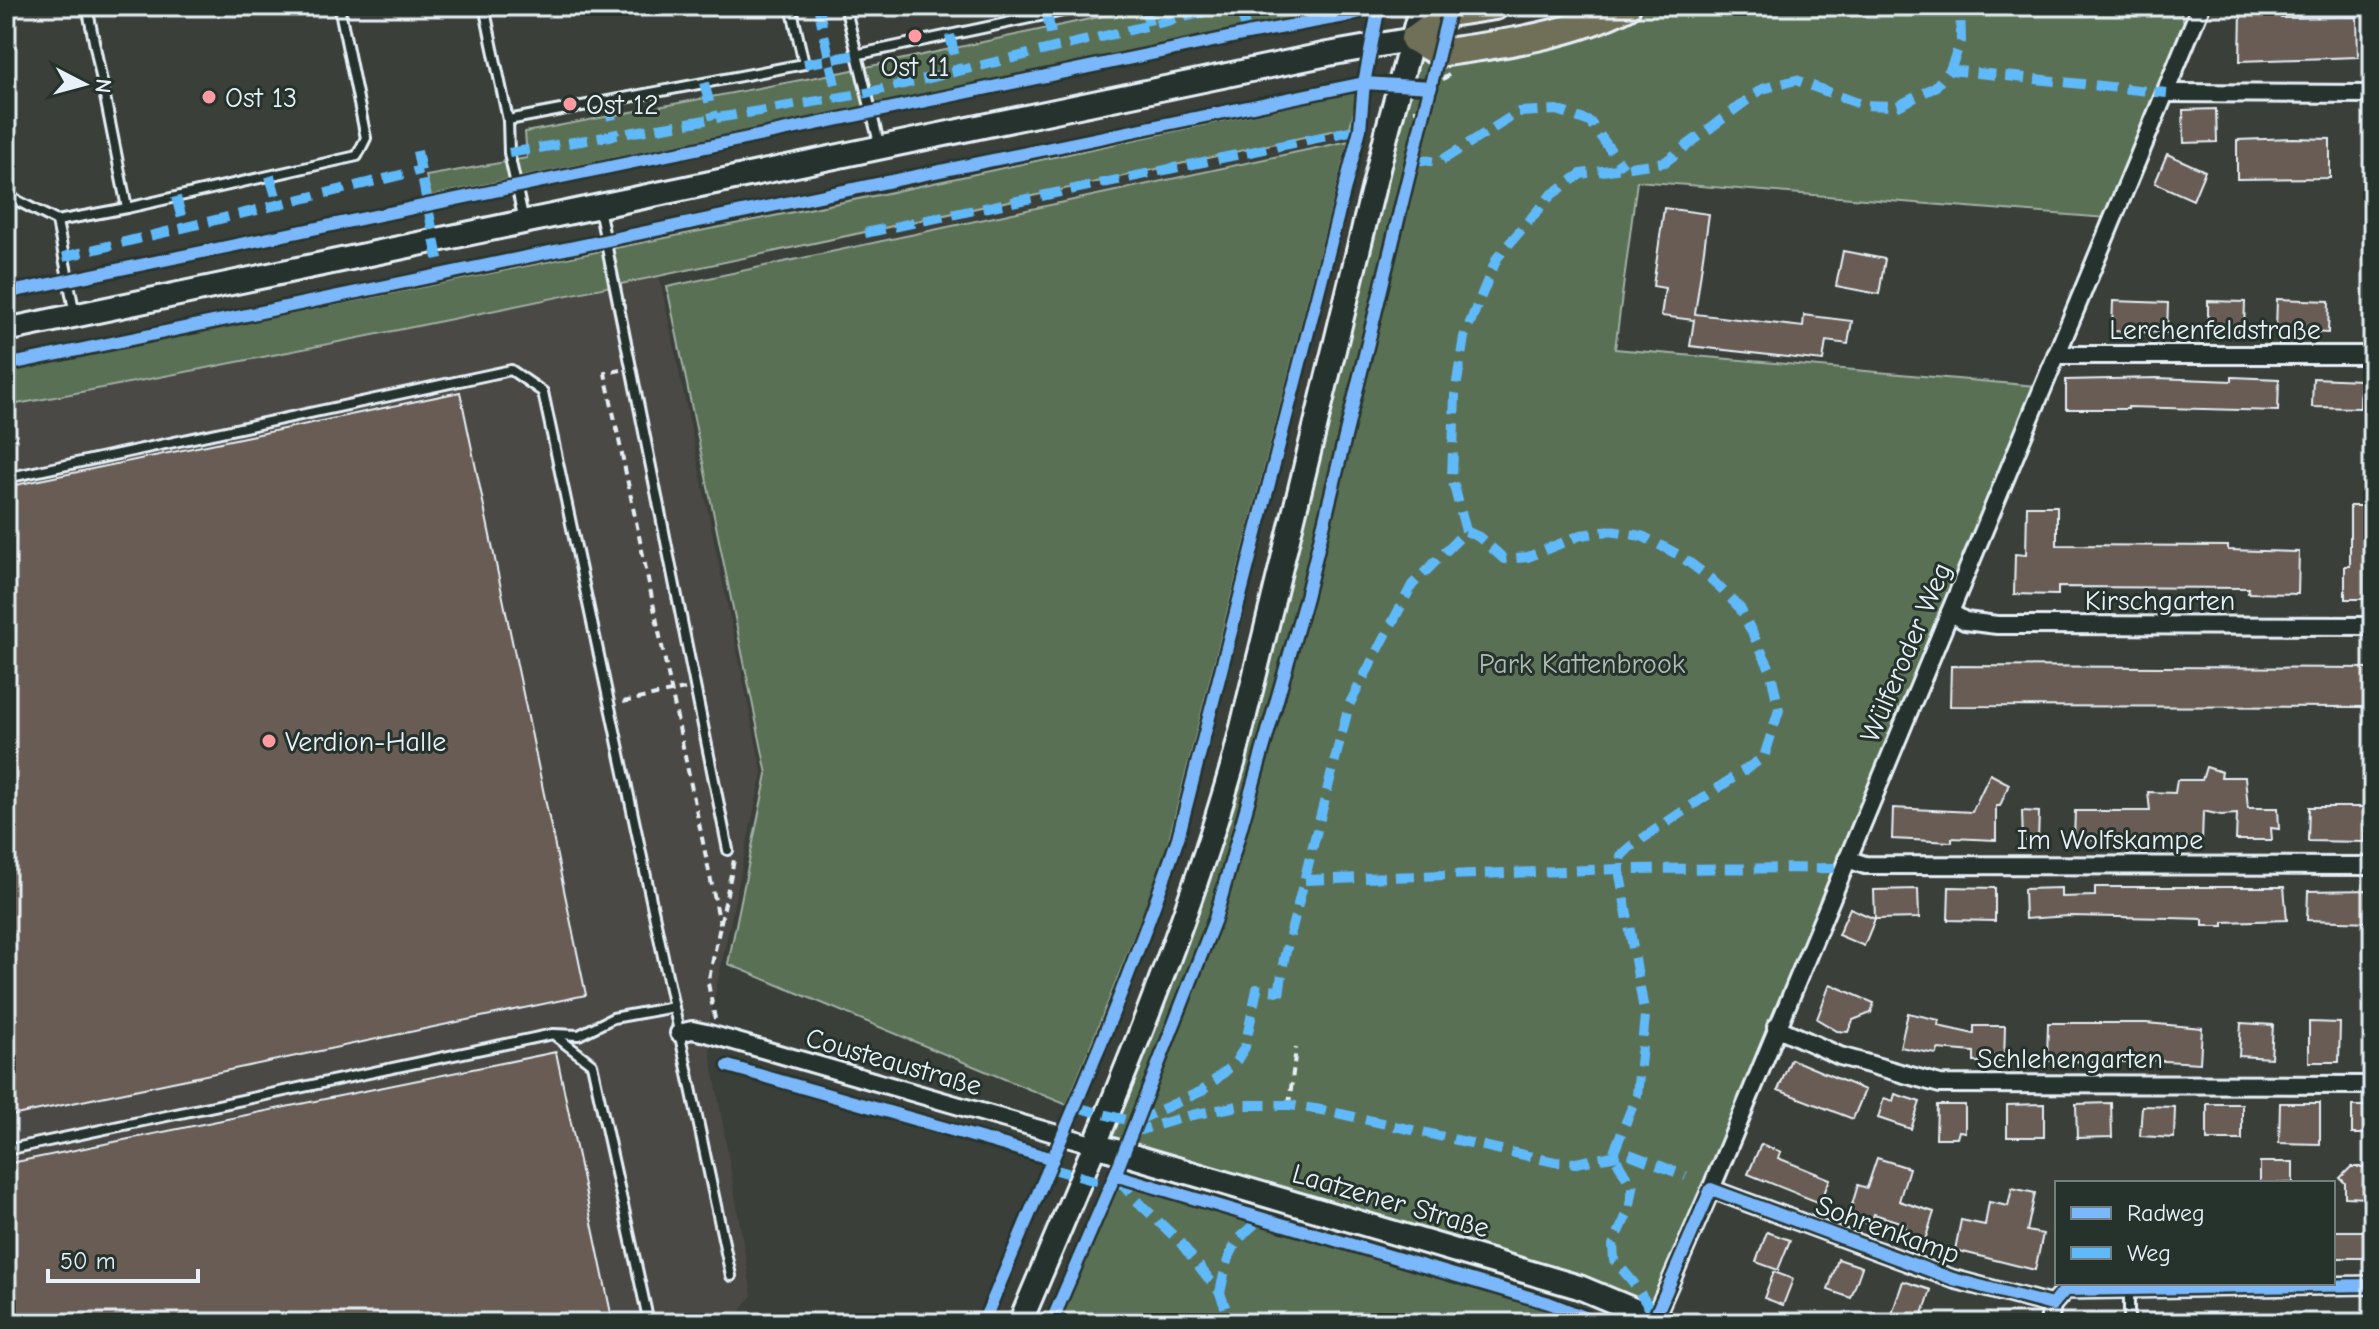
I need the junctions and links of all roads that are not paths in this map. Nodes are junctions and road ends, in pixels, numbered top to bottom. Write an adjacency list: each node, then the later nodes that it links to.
1 (87, 6): 19 (lane)
2 (339, 6): 19 (lane)
3 (484, 6): 15 (lane)
4 (791, 6): 15 (lane)
5 (845, 6): 12 (lane)
6 (1087, 6): 12 (lane)
7 (1421, 6): 11 (main road)
8 (1495, 6): 11 (highway)
9 (1627, 6): 11 (highway)
10 (2201, 6): 13 (street, Wülferoder Weg)
11 (1414, 39): 16 (main road); 37 (main road)
12 (855, 55): 16 (lane)
13 (2167, 93): 14 (street); 24 (street, Wülferoder Weg)
14 (2373, 94)
15 (508, 120): 21 (lane)
16 (881, 148): 18 (main road)
17 (6, 195): 20 (lane)
18 (599, 207): 21 (main road); 29 (lane)
19 (127, 208): 20 (lane)
20 (57, 221): 22 (lane)
21 (525, 222): 22 (main road)
22 (75, 316): 23 (main road)
23 (6, 330)
24 (2056, 355): 25 (street, Lerchenfeldstraße); 27 (street, Wülferoder Weg)
25 (2373, 355)
26 (6, 478): 32 (lane)
27 (1950, 612): 28 (street, Kirschgarten); 30 (street, Wülferoder Weg)
28 (2373, 626)
29 (728, 850)
30 (1847, 859): 31 (street, Im Wolfskampe); 33 (street, Wülferoder Weg)
31 (2373, 866)
32 (674, 1007): 34 (lane); 35 (lane)
33 (1776, 1027): 36 (street, Schlehengarten); 39 (street, Wülferoder Weg)
34 (679, 1033): 37 (street, Cousteaustraße); 40 (lane)
35 (553, 1034): 38 (lane); 45 (lane)
36 (2373, 1085)
37 (1095, 1145): 44 (main road, Laatzener Straße); 46 (main road)
38 (6, 1150)
39 (1711, 1189): 43 (street, Sohrenkamp); 44 (street, Wülferoder Weg)
40 (731, 1276)
41 (2373, 1285): 42 (street)
42 (2129, 1289): 43 (street); 48 (lane)
43 (2052, 1305): 47 (street)
44 (1660, 1320)
45 (649, 1323)
46 (1020, 1323)
47 (2049, 1323)
48 (2129, 1323)

